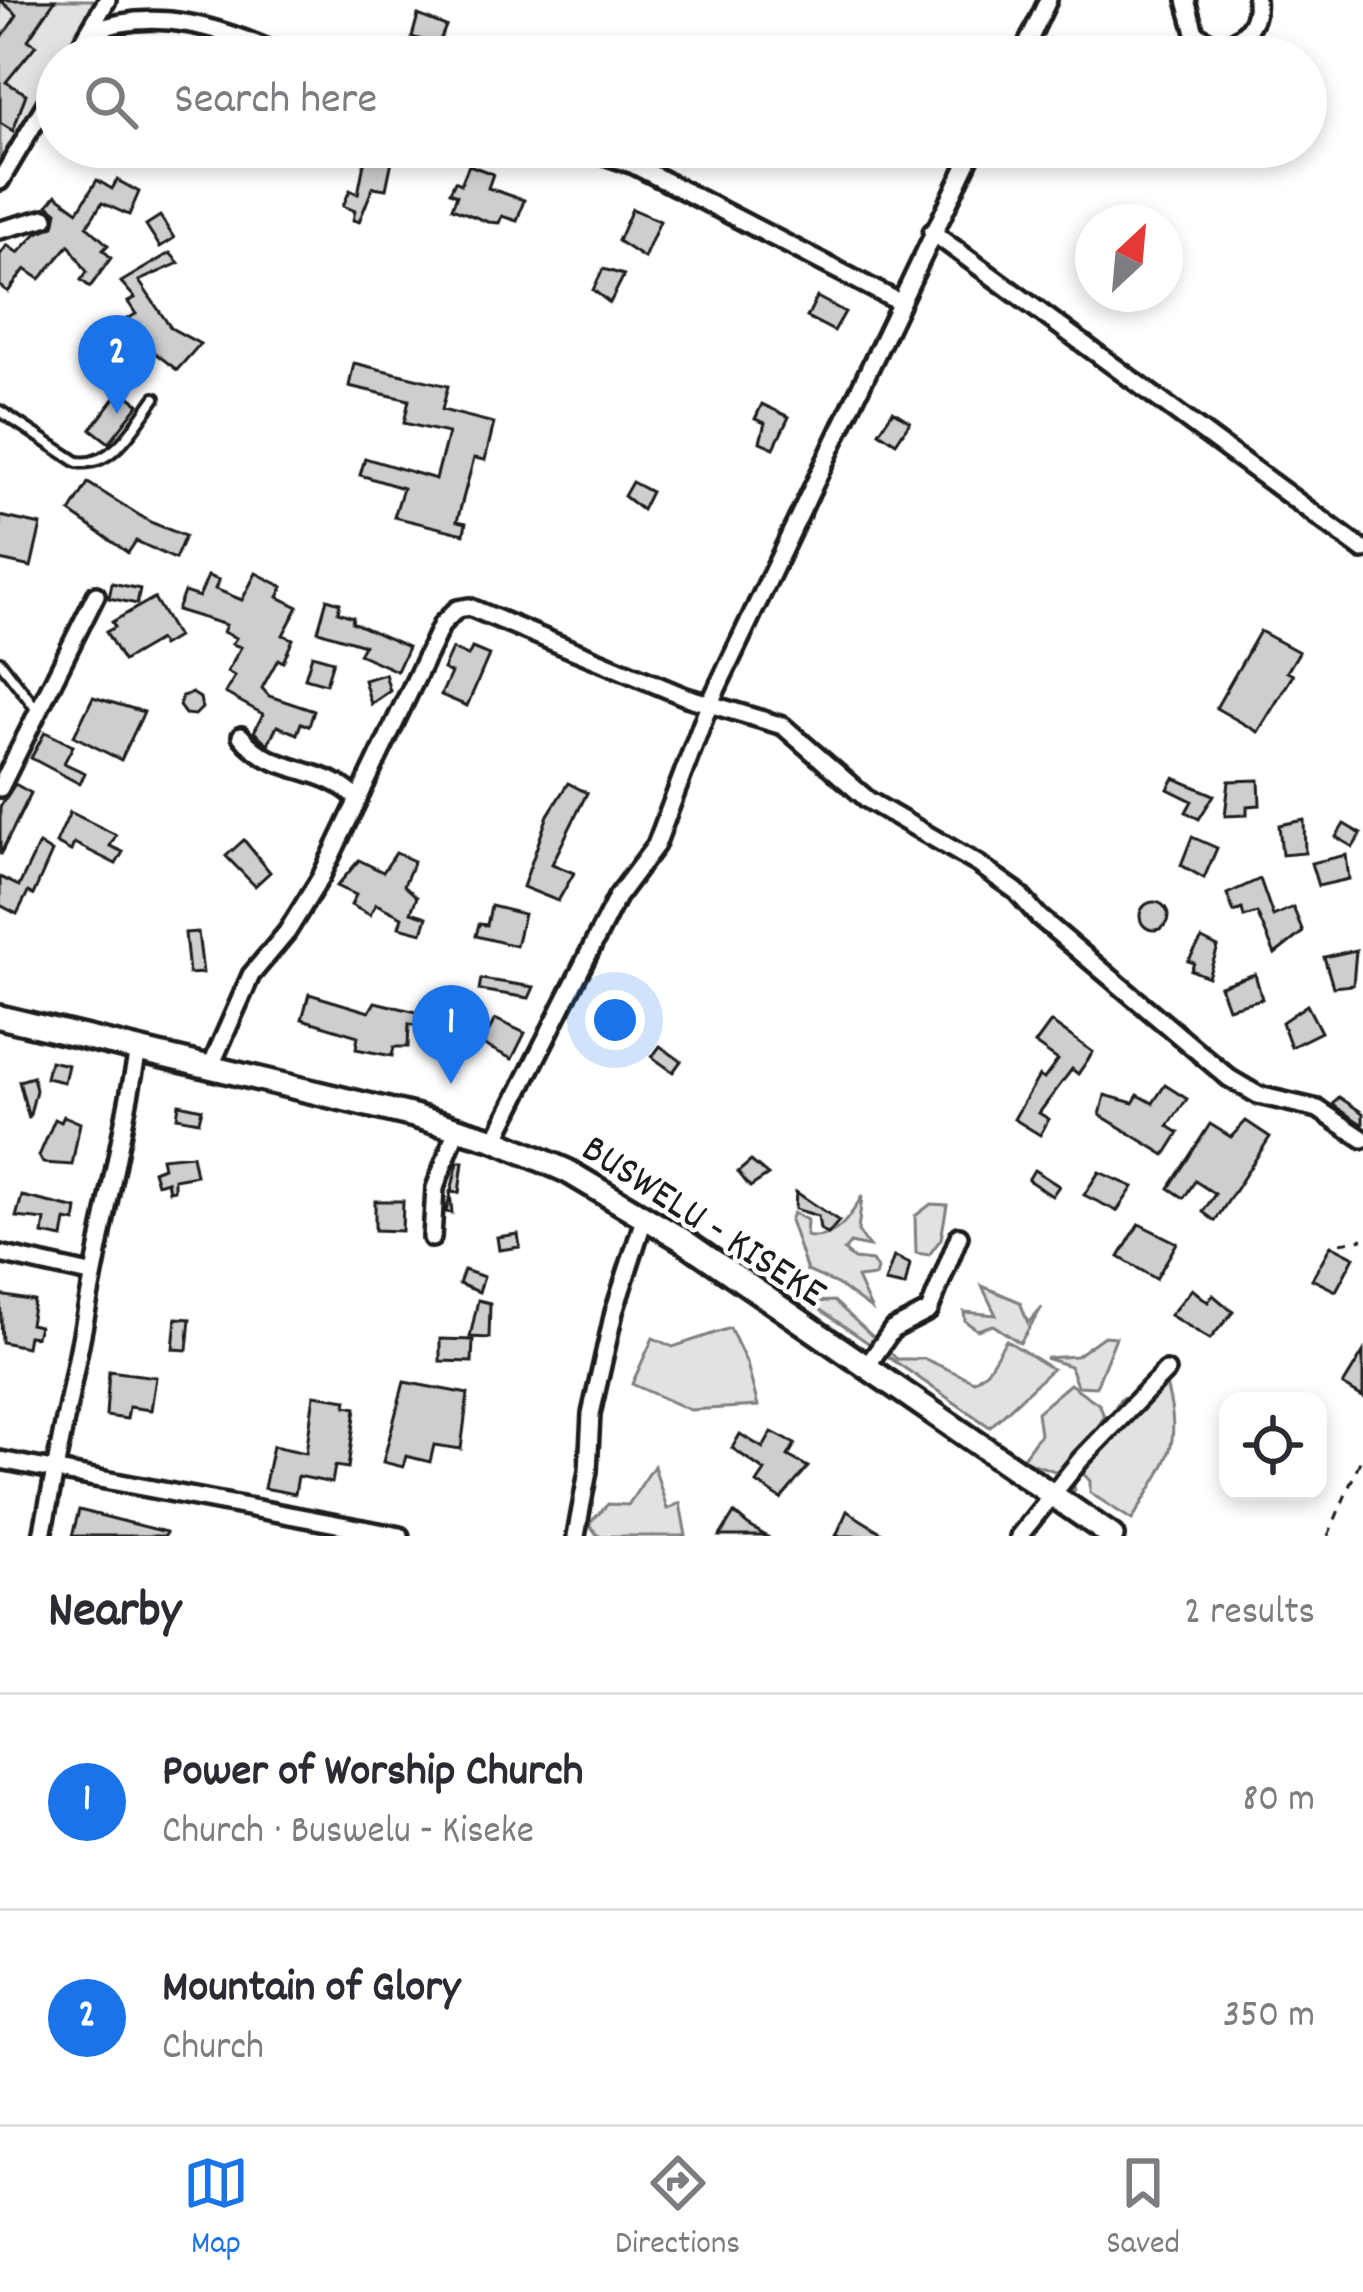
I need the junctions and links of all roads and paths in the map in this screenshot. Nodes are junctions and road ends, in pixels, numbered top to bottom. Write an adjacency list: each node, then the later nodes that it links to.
1 (107, 0): 5 (street)
2 (1048, 0): 8 (street)
3 (1186, 0): 9 (street)
4 (1256, 0): 10 (street)
5 (88, 33): 6 (street); 7 (street)
6 (86, 36)
7 (230, 36)
8 (1031, 36)
9 (1201, 36)
10 (1243, 36)
11 (36, 120): 14 (street)
12 (640, 168): 18 (street)
13 (964, 168): 17 (street)
14 (0, 181)
15 (45, 218): 16 (street)
16 (0, 230)
17 (932, 232): 18 (street); 21 (street)
18 (899, 302): 24 (street)
19 (155, 398): 20 (lane)
20 (0, 411)
21 (1363, 550)
22 (96, 595): 25 (street)
23 (0, 662): 25 (lane)
24 (709, 705): 28 (street); 33 (street); 34 (street)
25 (38, 712): 27 (street)
26 (241, 736): 28 (street)
27 (0, 788)
28 (356, 798): 31 (street)
29 (0, 1017): 30 (main road, BUSWELU - KISEKE)
30 (138, 1052): 31 (main road, BUSWELU - KISEKE); 41 (street)
31 (210, 1068): 32 (main road, BUSWELU - KISEKE)
32 (457, 1129): 34 (main road, BUSWELU - KISEKE); 37 (street)
33 (1363, 1139)
34 (494, 1140): 35 (main road, BUSWELU - KISEKE)
35 (645, 1216): 42 (main road, BUSWELU - KISEKE); 50 (street)
36 (958, 1236): 42 (street)
37 (432, 1238)
38 (1363, 1239): 39 (path)
39 (1341, 1243)
40 (0, 1254): 41 (street)
41 (90, 1274): 46 (street)
42 (865, 1369): 47 (main road, BUSWELU - KISEKE)
43 (1166, 1371): 47 (street)
44 (1363, 1454): 53 (path)
45 (0, 1460): 46 (street)
46 (55, 1471): 48 (street); 49 (street)
47 (1050, 1497): 51 (street); 52 (main road, BUSWELU - KISEKE)
48 (42, 1536)
49 (400, 1536)
50 (576, 1536)
51 (1019, 1536)
52 (1112, 1536)
53 (1328, 1536)

